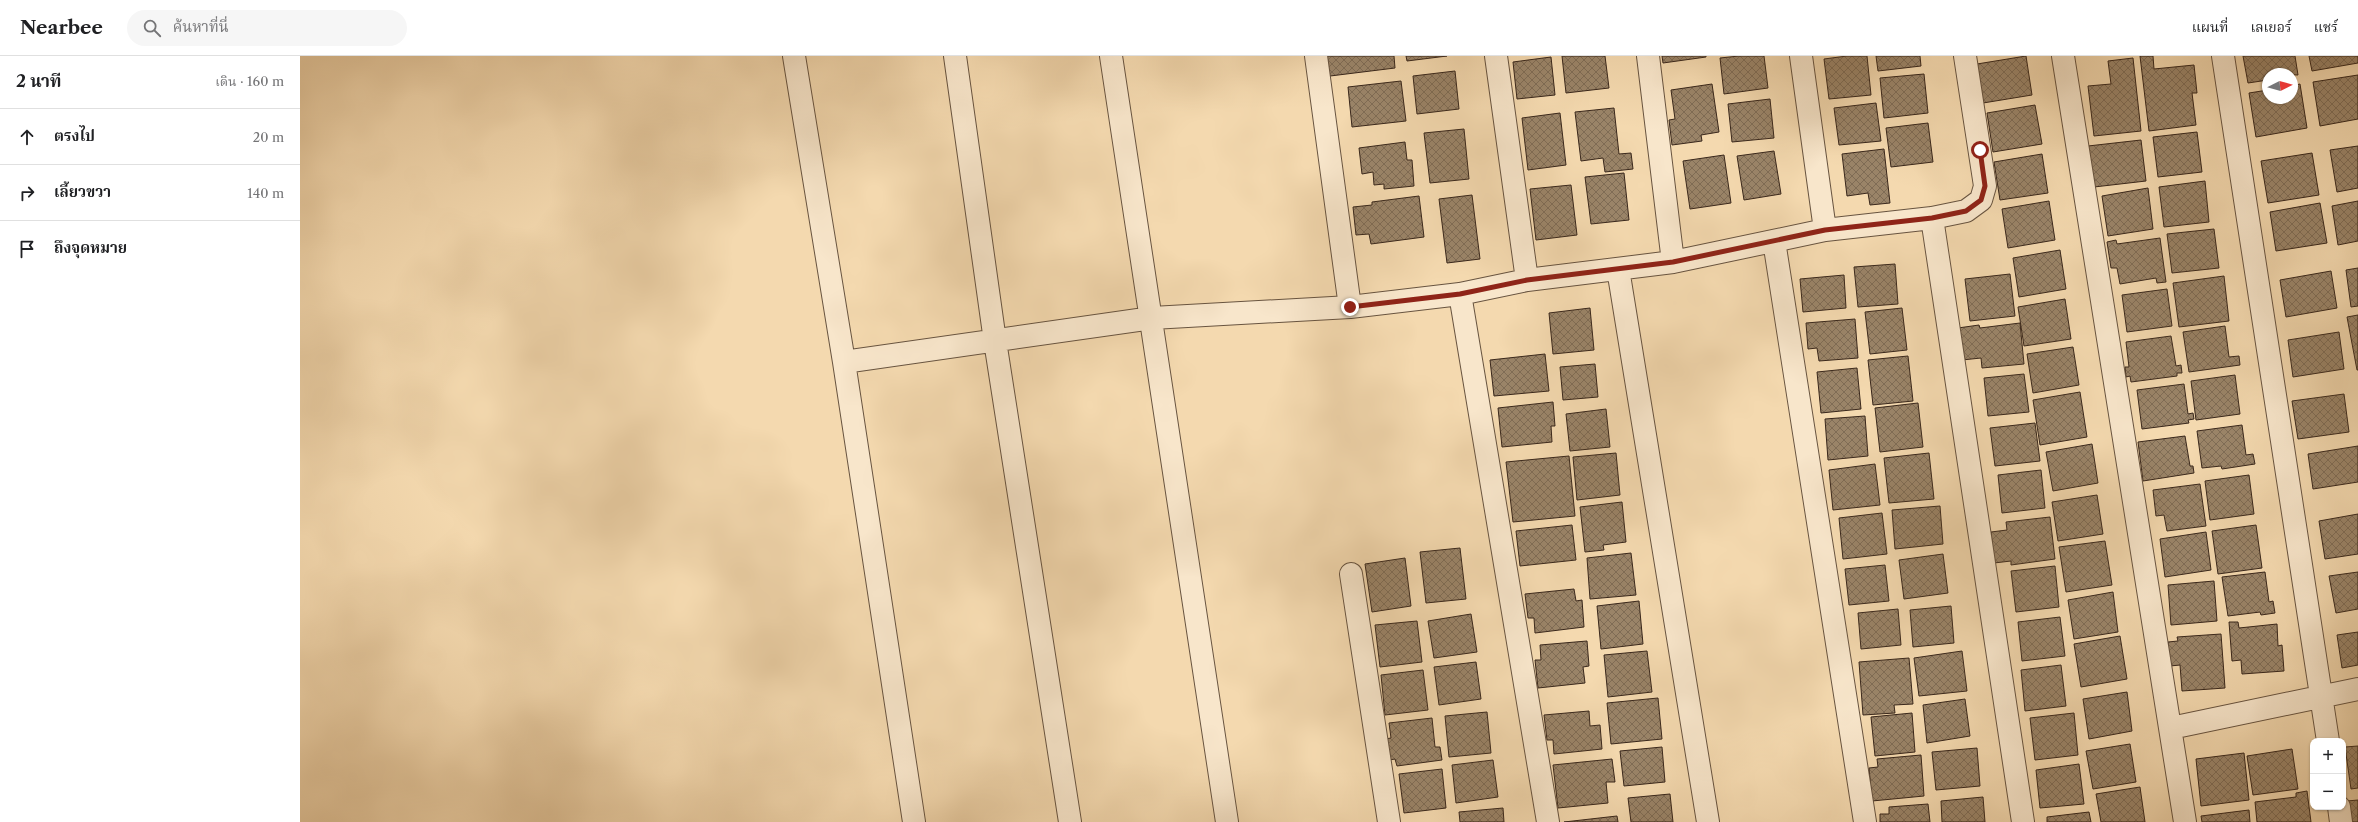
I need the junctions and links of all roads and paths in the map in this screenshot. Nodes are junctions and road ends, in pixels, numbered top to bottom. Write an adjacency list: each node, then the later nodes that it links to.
1 (794, 56): 21 (street)
2 (955, 56): 20 (street)
3 (1111, 56): 19 (street)
4 (1316, 56): 18 (street)
5 (1496, 56): 16 (street)
6 (1648, 56): 14 (street)
7 (1801, 56): 12 (street)
8 (1965, 56): 11 (street)
9 (2063, 56): 25 (street)
10 (2223, 56): 24 (street)
11 (1932, 218): 12 (street); 35 (street)
12 (1825, 230): 13 (street)
13 (1774, 241): 14 (street); 34 (street)
14 (1673, 262): 15 (street)
15 (1618, 269): 16 (street); 33 (street)
16 (1527, 280): 17 (street)
17 (1460, 294): 18 (street); 32 (street)
18 (1350, 307): 19 (street)
19 (1152, 318): 20 (street); 30 (street)
20 (995, 341): 21 (street); 29 (street)
21 (844, 362): 28 (street)
22 (1352, 574): 31 (street)
23 (2358, 689): 24 (street)
24 (2322, 697): 25 (street); 26 (street)
25 (2171, 728): 36 (street)
26 (2328, 738)
27 (2339, 810): 37 (street)
28 (914, 822)
29 (1070, 822)
30 (1227, 822)
31 (1389, 822)
32 (1548, 822)
33 (1708, 822)
34 (1865, 822)
35 (2023, 822)
36 (2185, 822)
37 (2341, 822)

